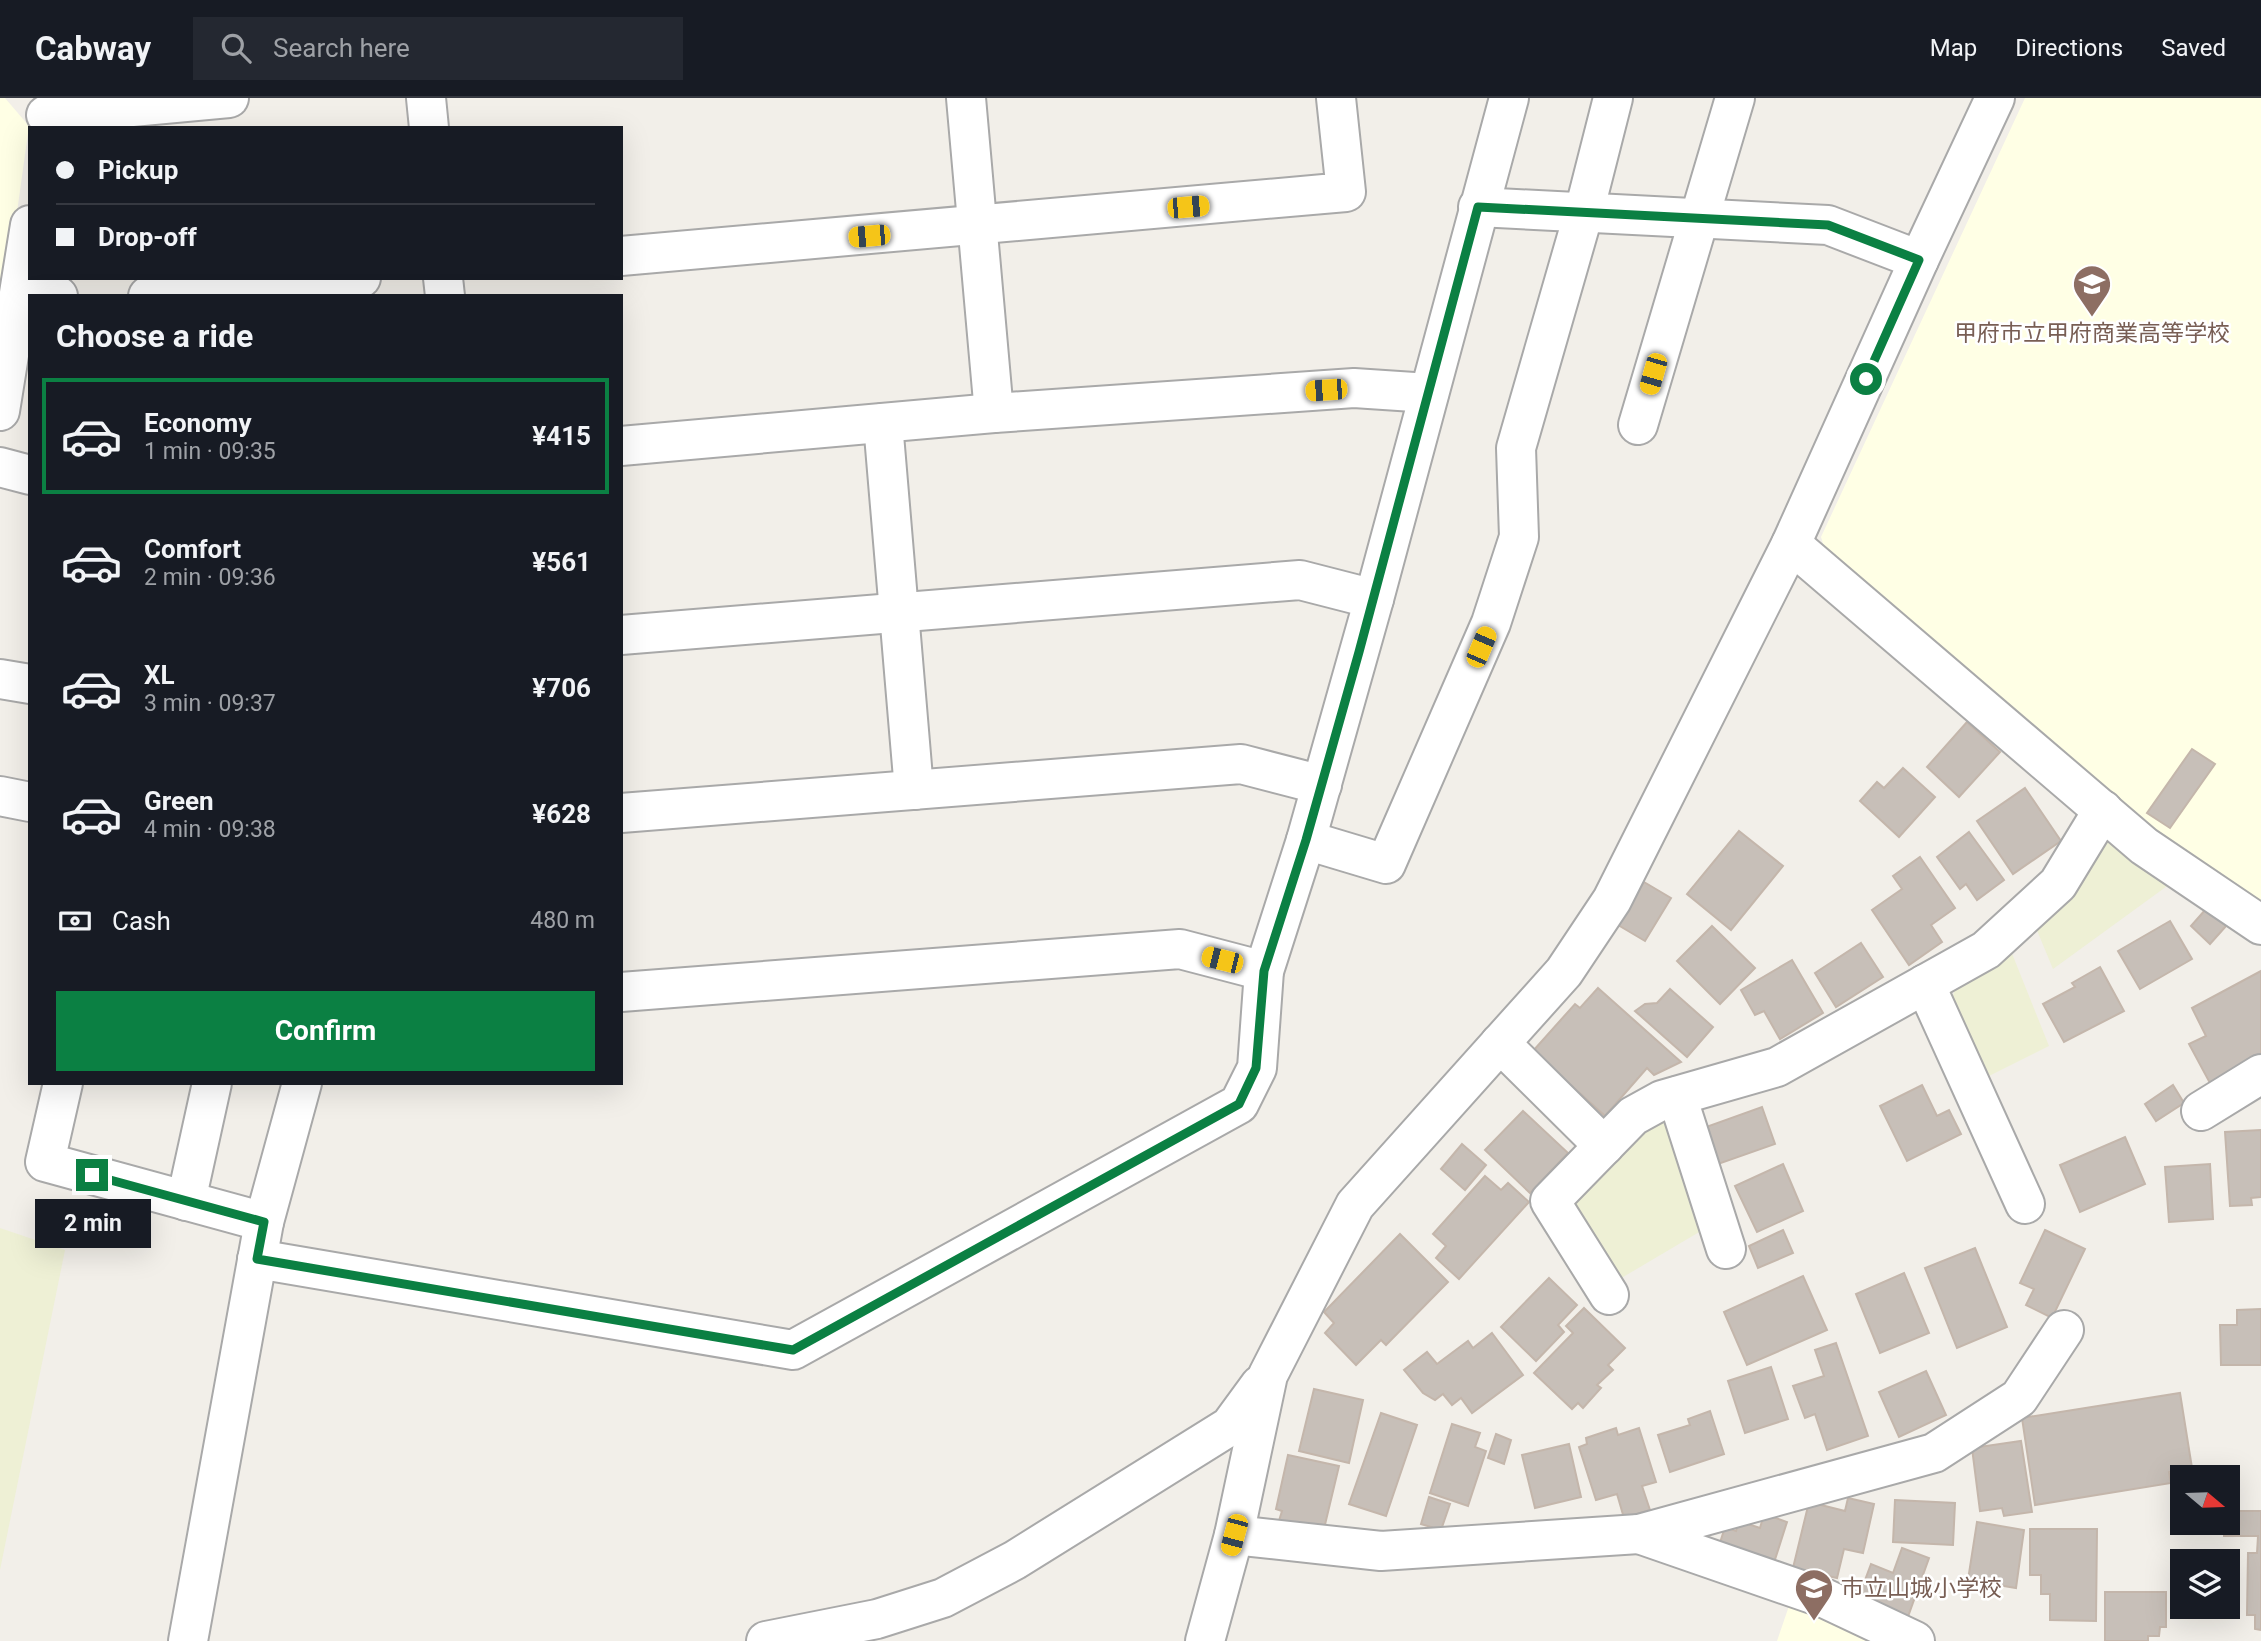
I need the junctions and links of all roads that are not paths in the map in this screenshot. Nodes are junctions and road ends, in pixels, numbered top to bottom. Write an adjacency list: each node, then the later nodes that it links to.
1 (229, 98): 9 (street)
2 (426, 98): 10 (street)
3 (966, 98): 14 (street)
4 (1336, 98): 14 (street)
5 (1509, 98): 11 (street)
6 (1613, 98): 12 (street)
7 (1735, 98): 13 (street)
8 (1995, 98): 17 (street)
9 (40, 114)
10 (429, 126)
11 (1478, 207): 12 (street); 22 (street)
12 (1584, 212): 13 (street); 42 (street)
13 (1698, 218): 17 (street); 26 (street)
14 (979, 226): 16 (street); 24 (street)
15 (28, 238): 19 (street)
16 (623, 257)
17 (1919, 260): 30 (street)
18 (337, 280): 21 (street)
19 (20, 290): 20 (street); 23 (street)
20 (45, 294)
21 (172, 294)
22 (1429, 393): 24 (street); 31 (street)
23 (0, 411)
24 (994, 413): 25 (street)
25 (883, 423): 27 (street); 32 (street)
26 (1638, 425)
27 (623, 446)
28 (0, 467): 29 (street)
29 (28, 474)
30 (1791, 544): 40 (street); 47 (street)
31 (1374, 599): 32 (street); 36 (street)
32 (901, 613): 33 (street); 37 (street)
33 (623, 635)
34 (0, 679): 35 (street)
35 (28, 684)
36 (1322, 785): 37 (street); 42 (street)
37 (914, 790): 41 (street)
38 (0, 796): 39 (street)
39 (28, 802)
40 (2103, 810): 43 (street); 45 (street)
41 (623, 813)
42 (1306, 840): 44 (street)
43 (2261, 925)
44 (1264, 971): 46 (street); 59 (street)
45 (1925, 984): 52 (street); 56 (street)
46 (623, 992)
47 (1500, 1043): 54 (street); 62 (street)
48 (2261, 1074): 53 (street)
49 (63, 1085): 55 (street)
50 (212, 1085): 55 (street)
51 (301, 1085): 57 (street)
52 (1677, 1096): 54 (street); 58 (street)
53 (2201, 1111)
54 (1604, 1146): 60 (street)
55 (186, 1201): 57 (street)
56 (2025, 1204)
57 (264, 1222): 59 (street)
58 (1726, 1249)
59 (257, 1259): 65 (street)
60 (1609, 1295)
61 (2064, 1330): 63 (street)
62 (1268, 1375): 64 (street); 66 (street)
63 (1639, 1534): 64 (street); 68 (street)
64 (1234, 1535): 67 (street)
65 (188, 1641)
66 (766, 1641)
67 (1205, 1641)
68 (1915, 1641)

